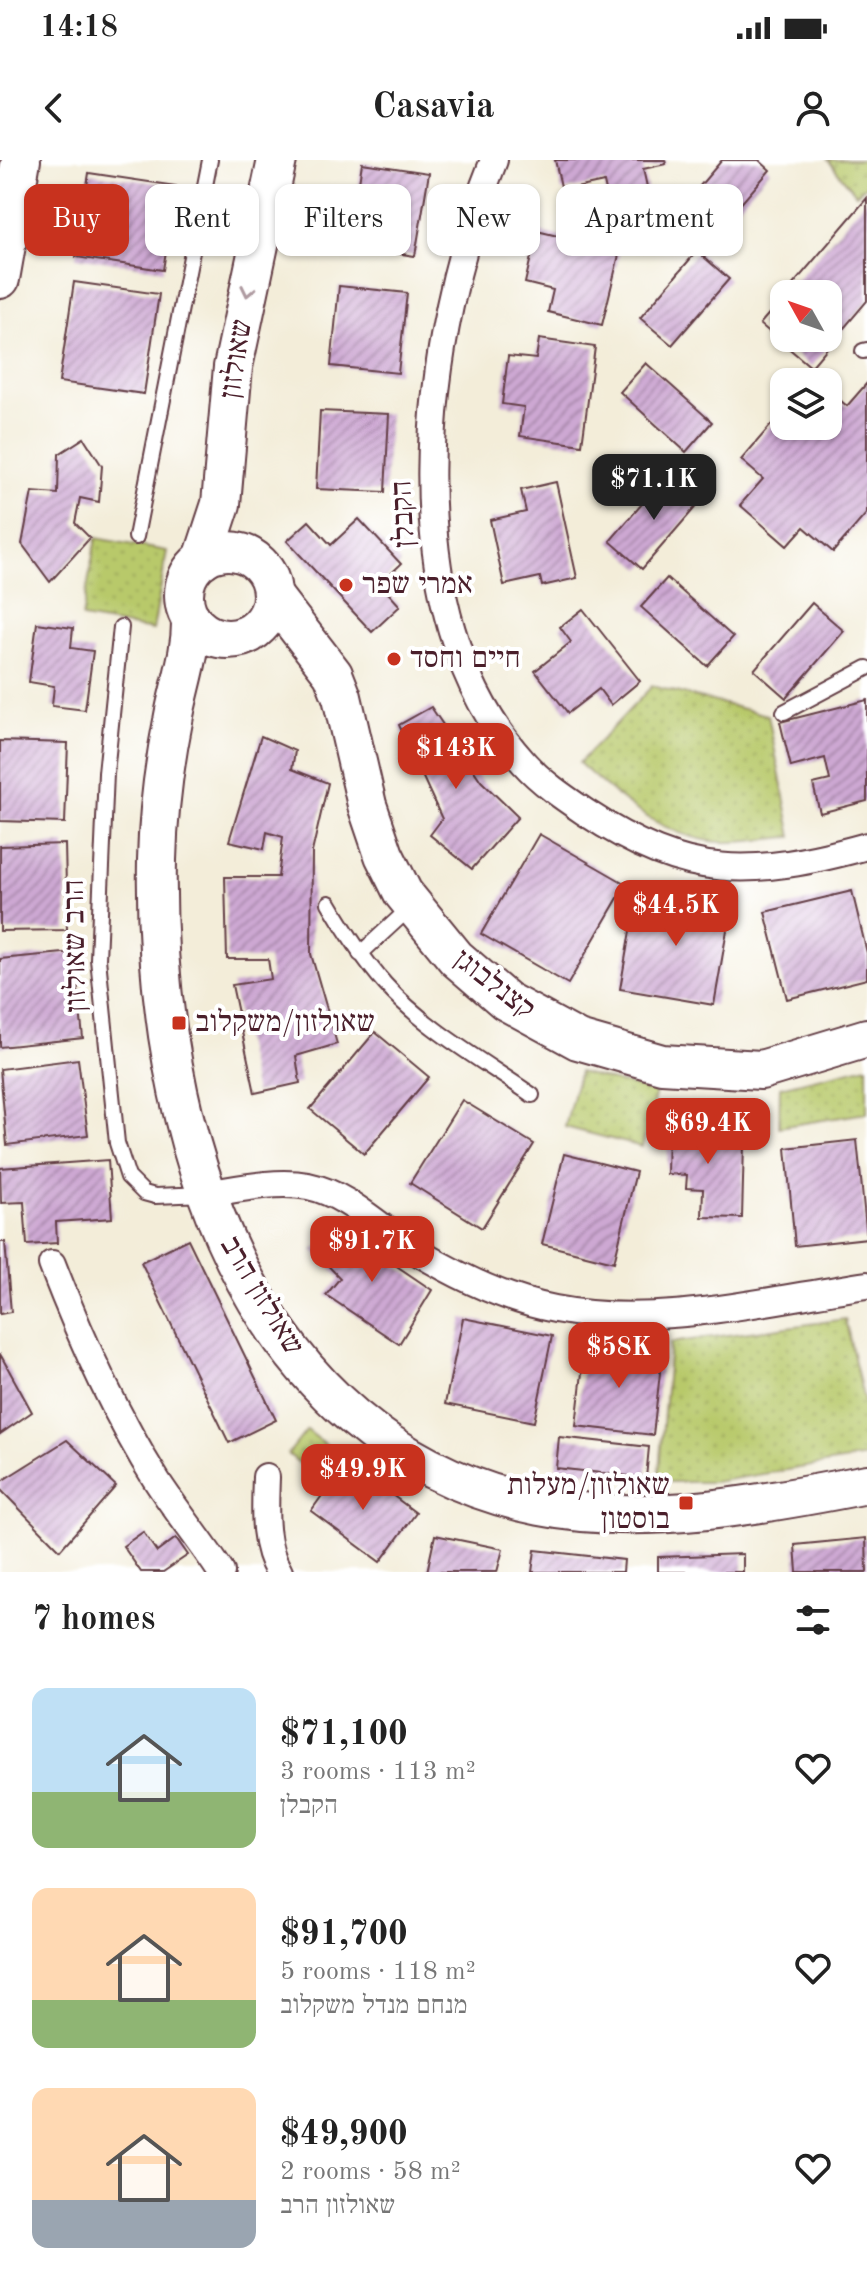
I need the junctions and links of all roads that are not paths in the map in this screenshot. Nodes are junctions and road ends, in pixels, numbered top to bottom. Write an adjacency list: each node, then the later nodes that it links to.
1 (21, 160): 5 (street)
2 (210, 160): 6 (lane)
3 (277, 160): 7 (street, שאולזון, one-way to 7)
4 (494, 160): 16 (street, הקבלן)
5 (0, 279)
6 (136, 537)
7 (203, 559): 8 (street); 9 (street)
8 (272, 595): 11 (street); 12 (street, קצנלבוגן)
9 (191, 618): 11 (street); 15 (street, שאולזון הרב)
10 (121, 627): 22 (lane, הרב שאולזון)
11 (240, 635): 12 (street); 15 (street, שאולזון הרב)
12 (310, 644): 18 (street, קצנלבוגן)
13 (867, 668): 14 (lane)
14 (784, 712)
15 (172, 722): 22 (street, שאולזון הרב)
16 (867, 846)
17 (329, 903): 19 (lane)
18 (412, 906): 19 (lane); 20 (street, קצנלבוגן)
19 (360, 954): 21 (lane)
20 (867, 1038)
21 (532, 1095)
22 (206, 1194): 24 (street); 26 (street, שאולזון הרב)
23 (52, 1264): 27 (street)
24 (867, 1285)
25 (266, 1477): 28 (street)
26 (867, 1484)
27 (221, 1572)
28 (279, 1572)

